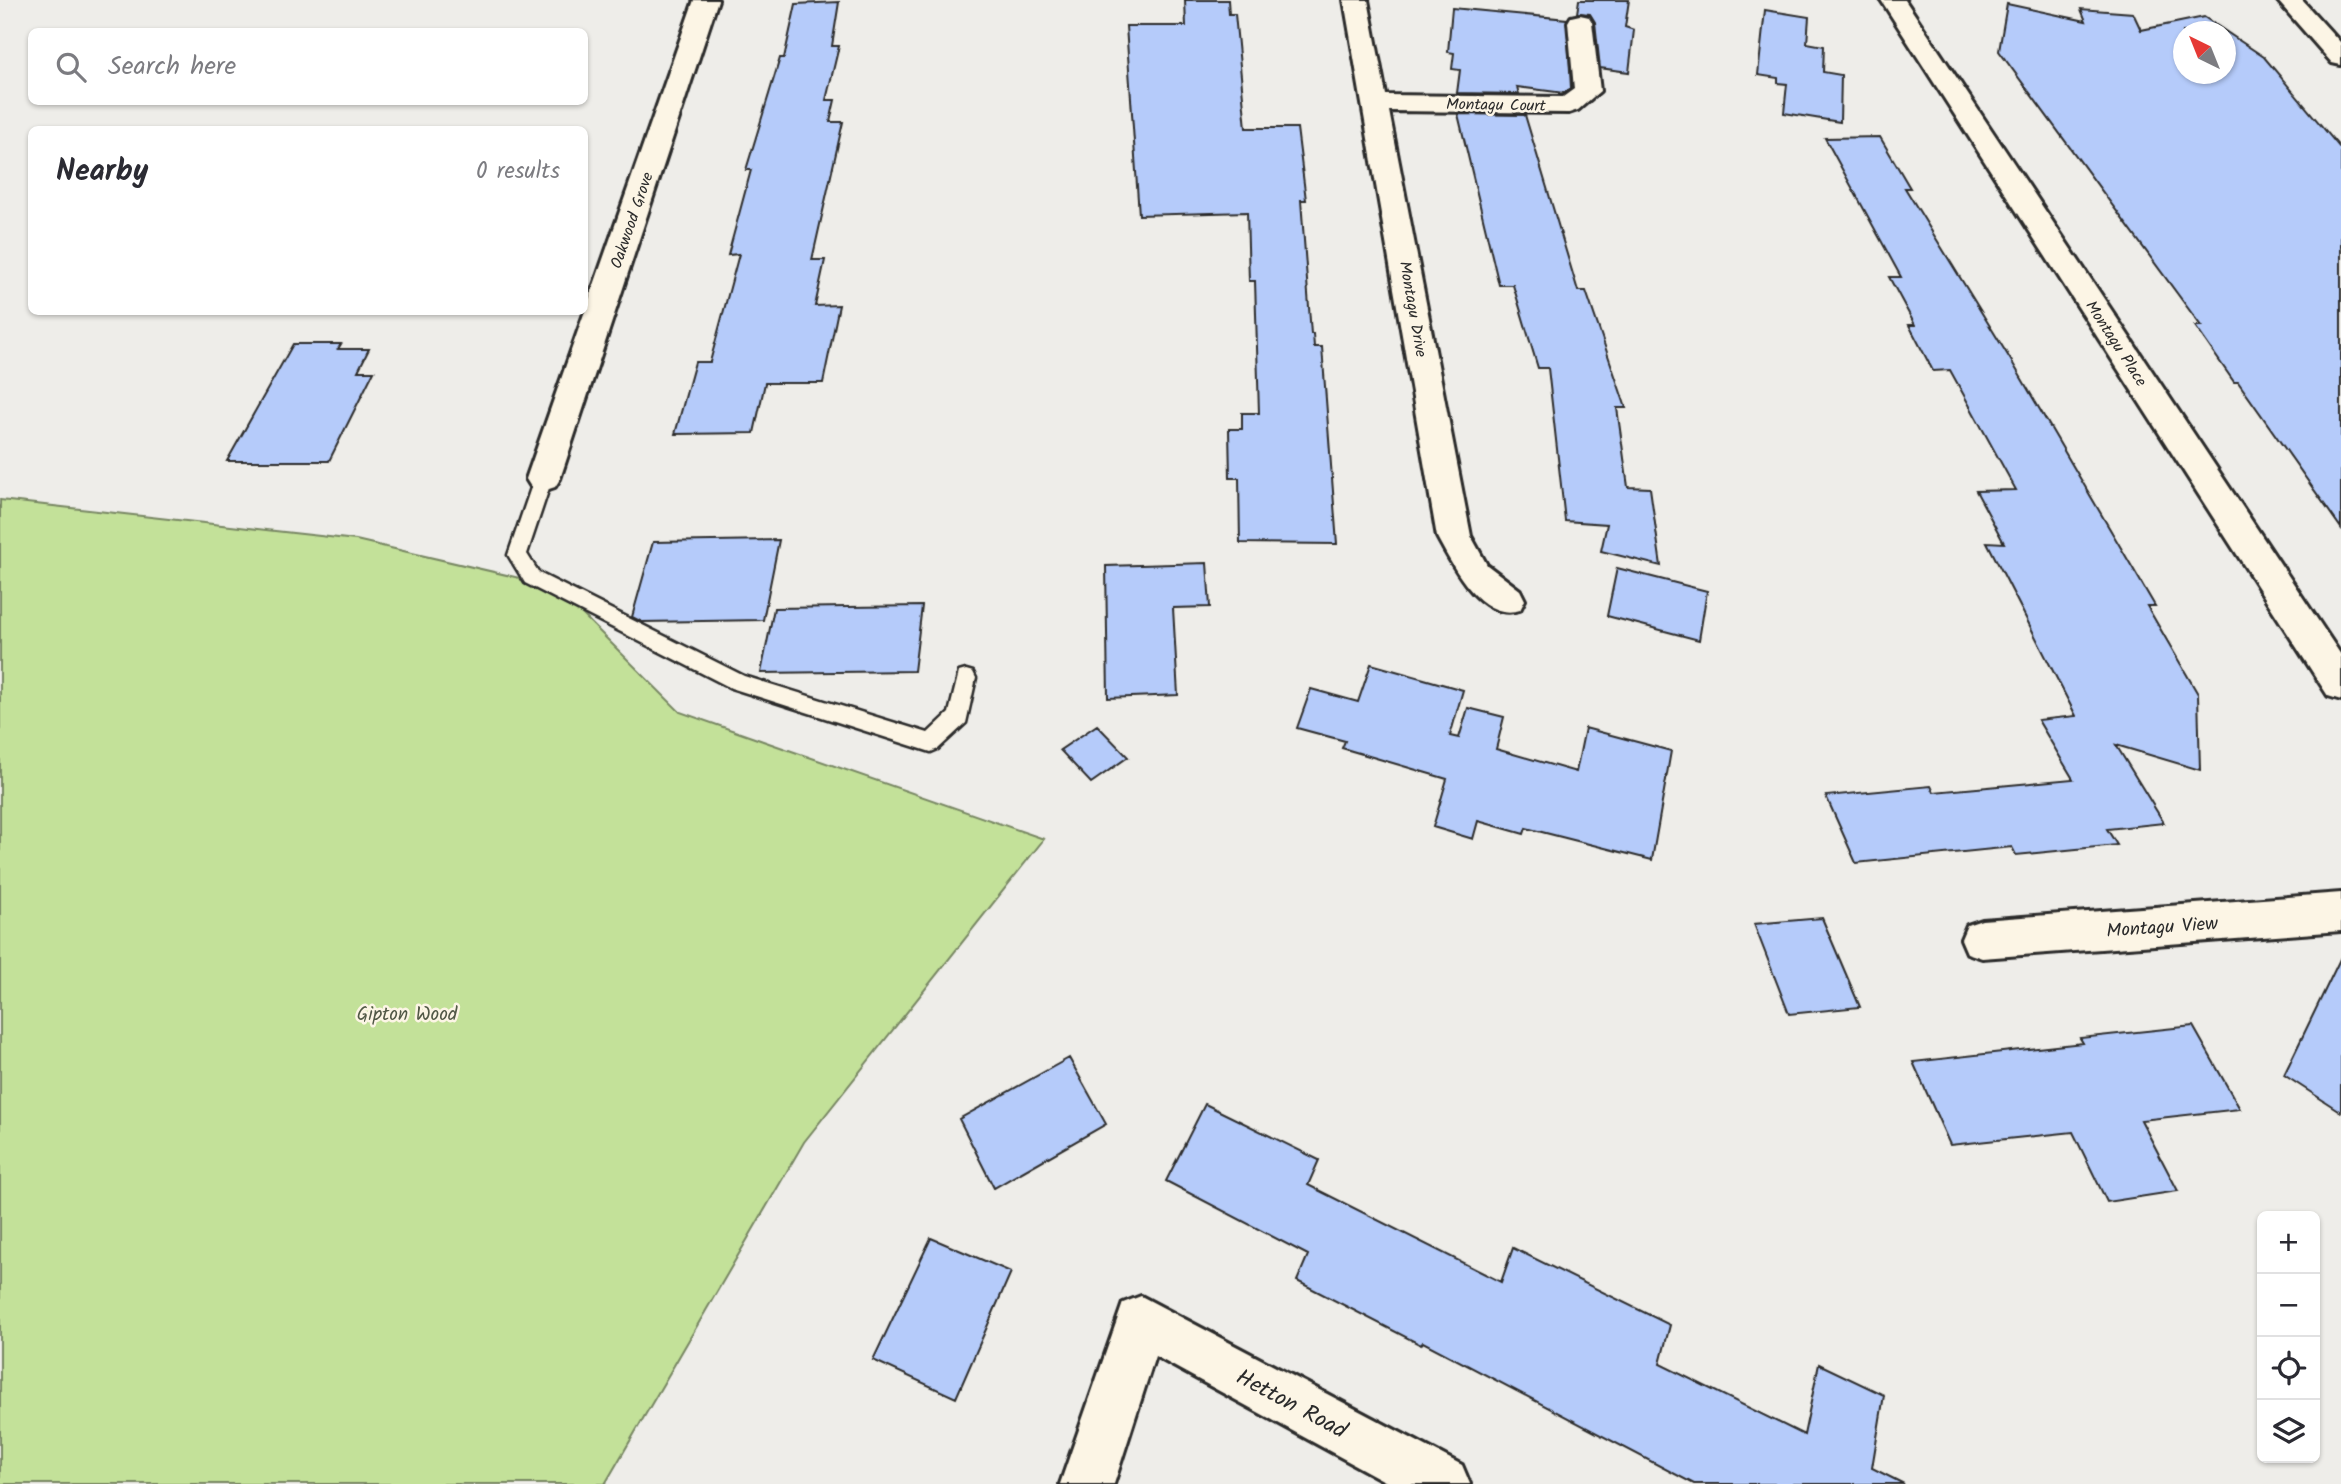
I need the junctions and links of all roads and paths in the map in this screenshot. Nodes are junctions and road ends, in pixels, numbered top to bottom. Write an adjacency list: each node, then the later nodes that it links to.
1 (706, 0): 8 (street, Oakwood Grove)
2 (1356, 0): 7 (street, Montagu Drive)
3 (1893, 0): 11 (street, Montagu Place)
4 (2289, 0): 6 (street)
5 (1580, 22): 7 (street, Montagu Court)
6 (2341, 58)
7 (1373, 103): 9 (street, Montagu Drive)
8 (543, 479): 10 (lane)
9 (1507, 600)
10 (966, 678)
11 (2341, 685)
12 (2341, 912): 13 (street, Montagu View)
13 (1982, 939)
14 (1087, 1484): 15 (street, Hetton Road)
15 (1443, 1484)

